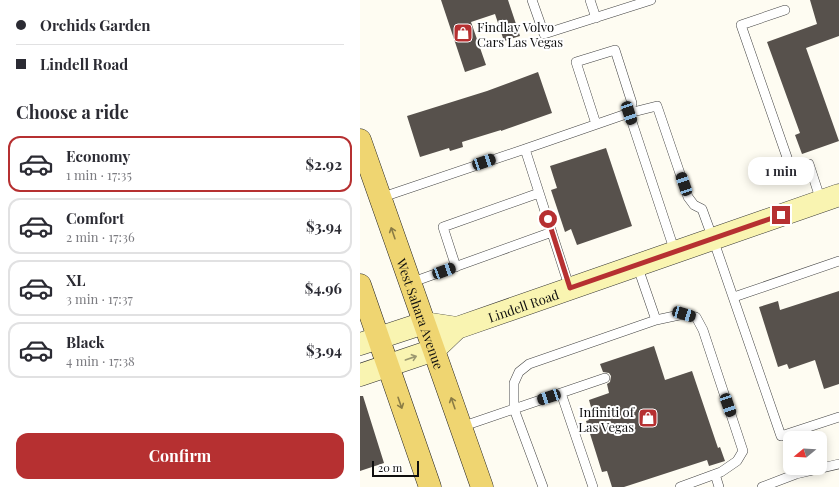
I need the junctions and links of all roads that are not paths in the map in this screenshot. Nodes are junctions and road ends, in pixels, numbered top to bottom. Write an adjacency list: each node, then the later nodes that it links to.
1 (532, 0): 6 (lane)
2 (590, 0): 6 (lane)
3 (651, 0): 4 (lane)
4 (635, 2): 6 (lane)
5 (785, 10): 13 (lane)
6 (596, 18)
7 (629, 113): 8 (lane); 8 (lane); 15 (lane); 16 (lane)
8 (596, 124): 10 (lane)
9 (360, 140): 12 (main road, West Sahara Avenue)
10 (525, 149): 11 (lane); 12 (lane)
11 (539, 193): 14 (lane); 19 (lane)
12 (380, 198): 20 (main road, West Sahara Avenue, one-way to 12)
13 (830, 198): 15 (street, Lindell Road)
14 (552, 232): 19 (lane); 22 (lane)
15 (714, 239): 16 (street, Lindell Road); 23 (lane)
16 (675, 252): 18 (street, Lindell Road)
17 (839, 261): 23 (lane)
18 (637, 265): 22 (street, Lindell Road); 24 (lane)
19 (456, 267): 20 (lane)
20 (410, 283): 25 (main road, West Sahara Avenue)
21 (360, 286): 27 (main road)
22 (570, 288): 26 (street, Lindell Road)
23 (734, 297): 34 (lane)
24 (656, 320): 33 (lane); 37 (lane)
25 (424, 323): 26 (street, Lindell Road); 27 (street, Lindell Road); 28 (main road, West Sahara Avenue)
26 (457, 328): 28 (street, Lindell Road)
27 (369, 341): 29 (main road)
28 (434, 350): 29 (street, Lindell Road, one-way to 28); 35 (main road, West Sahara Avenue, one-way to 28)
29 (387, 366): 30 (street, Lindell Road); 38 (main road, one-way to 38)
30 (360, 375)
31 (605, 378): 32 (lane)
32 (561, 393): 33 (lane); 41 (lane)
33 (514, 409): 35 (lane); 40 (lane)
34 (839, 417)
35 (461, 427): 39 (main road, West Sahara Avenue)
36 (839, 464): 44 (lane)
37 (714, 474): 42 (lane); 43 (lane)
38 (430, 487)
39 (482, 487)
40 (543, 487)
41 (593, 487)
42 (680, 487)
43 (719, 487)
44 (762, 487)

